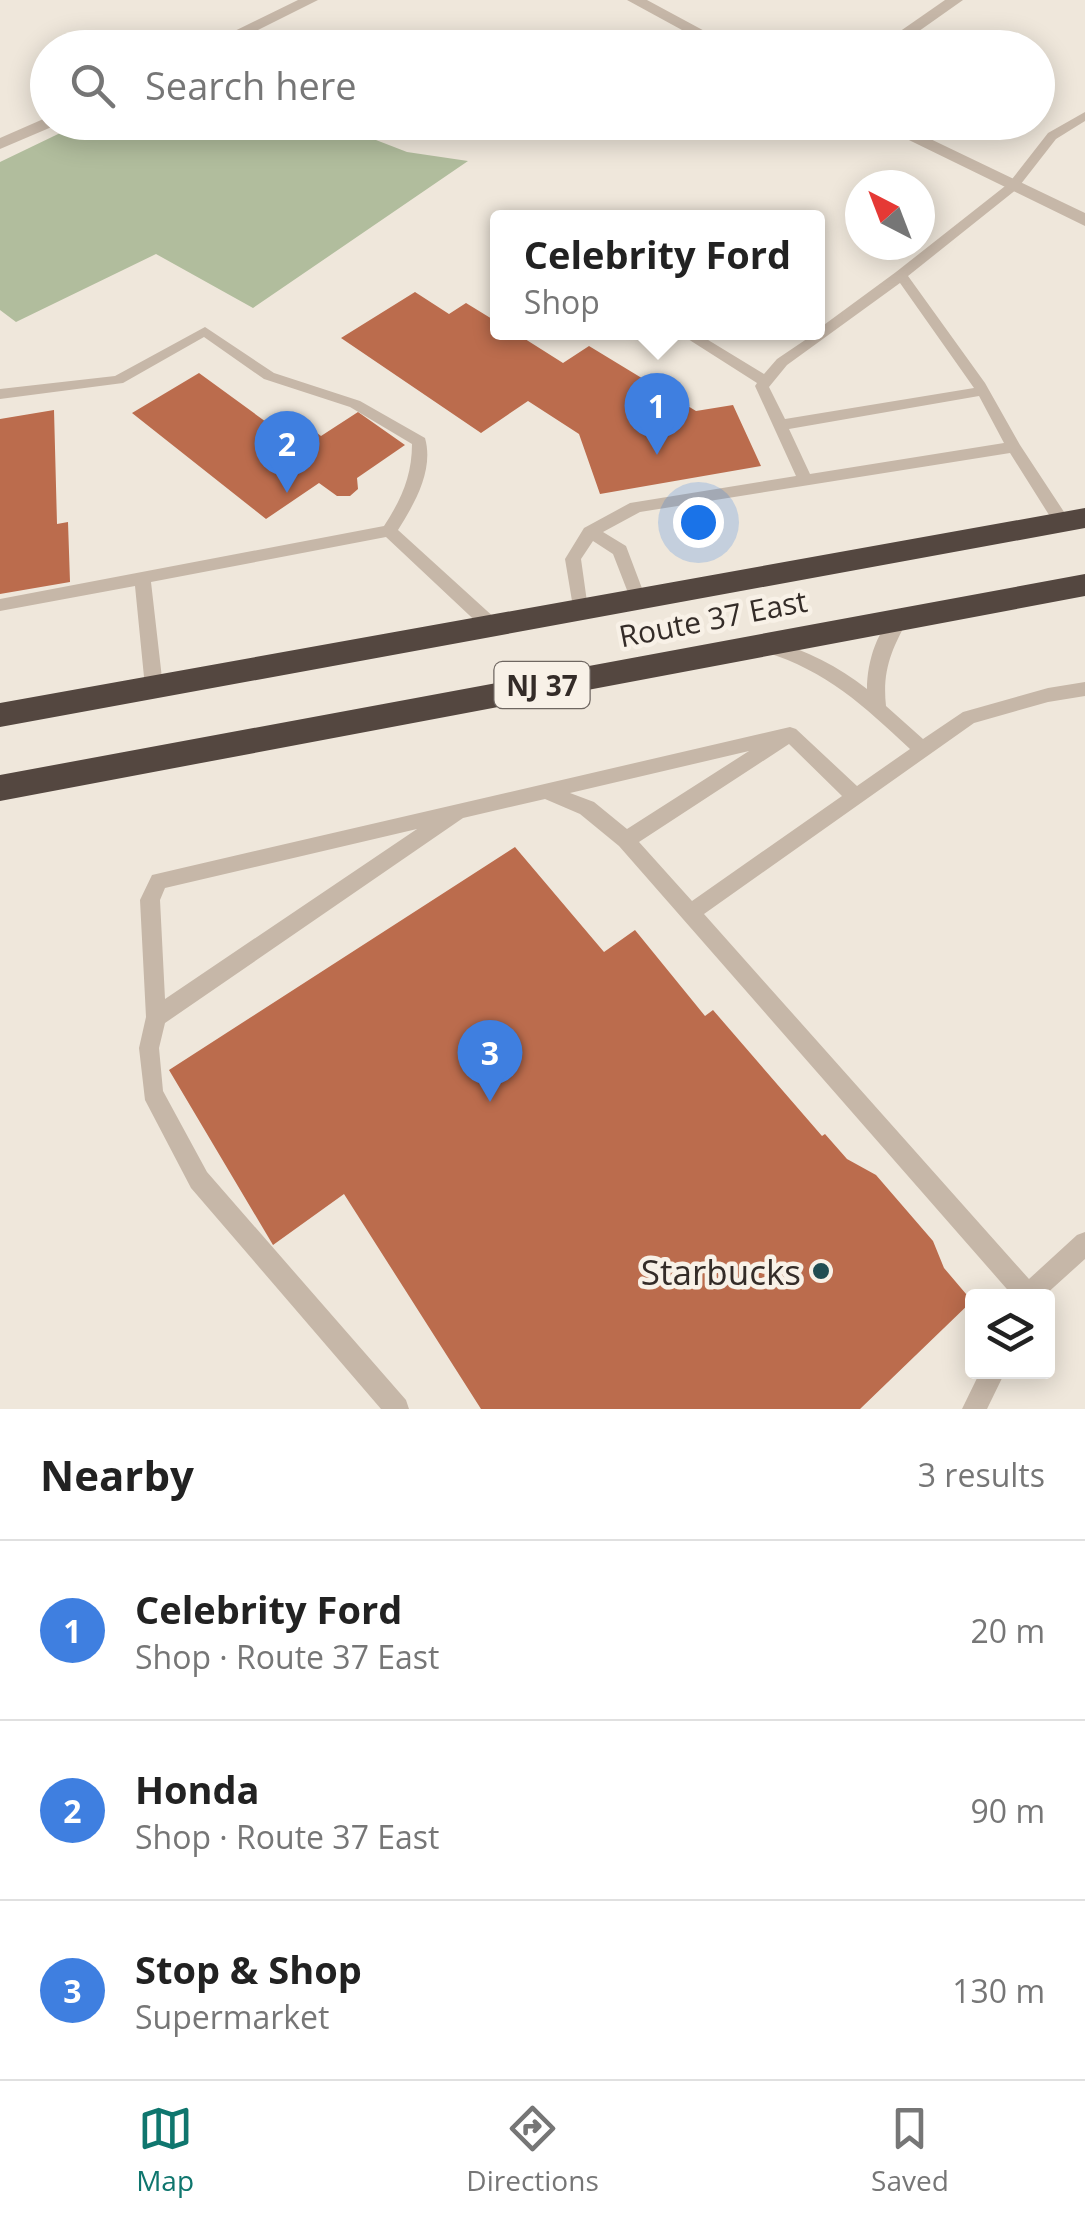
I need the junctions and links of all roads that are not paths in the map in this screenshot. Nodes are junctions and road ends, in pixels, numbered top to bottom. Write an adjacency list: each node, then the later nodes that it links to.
1 (310, 0): 4 (street)
2 (635, 0): 5 (street)
3 (955, 0): 6 (street)
4 (246, 30)
5 (693, 30)
6 (911, 30)
7 (1085, 116): 9 (lane)
8 (30, 130): 12 (street)
9 (1055, 134)
10 (917, 140): 13 (street)
11 (1049, 140): 13 (lane)
12 (0, 144)
13 (1013, 186): 14 (street); 15 (lane)
14 (1085, 220)
15 (901, 275): 16 (lane); 20 (lane)
16 (825, 331)
17 (697, 340): 19 (lane)
18 (812, 340): 19 (lane)
19 (765, 381): 22 (lane)
20 (982, 391): 22 (lane); 23 (lane)
21 (0, 394): 26 (lane)
22 (780, 424): 24 (lane)
23 (1014, 447): 24 (lane); 25 (lane)
24 (806, 481): 27 (lane)
25 (1074, 520): 30 (highway, Route 37 East / NJ 37)
26 (388, 531): 28 (lane); 34 (lane)
27 (590, 532): 30 (lane); 32 (lane)
28 (142, 579): 31 (lane); 36 (lane)
29 (1085, 585): 33 (highway, Route 37 East / NJ 37)
30 (638, 599): 32 (highway, Route 37 East / NJ 37)
31 (0, 605)
32 (580, 609): 34 (highway, Route 37 East / NJ 37)
33 (901, 618): 35 (highway, Route 37 East / NJ 37); 38 (lane)
34 (491, 625): 36 (highway, Route 37 East / NJ 37)
35 (761, 644): 38 (lane); 42 (highway, Route 37 East / NJ 37)
36 (154, 687): 39 (highway, Route 37 East / NJ 37)
37 (1085, 689): 41 (lane)
38 (878, 708): 41 (lane)
39 (0, 714)
40 (790, 734): 43 (lane); 44 (lane); 46 (lane)
41 (923, 750): 44 (lane)
42 (0, 788)
43 (545, 791): 45 (lane); 46 (lane)
44 (856, 797): 47 (lane)
45 (457, 812): 48 (lane); 48 (lane)
46 (626, 840): 47 (lane)
47 (690, 913): 50 (lane)
48 (156, 1018): 53 (lane)
49 (1085, 1243): 51 (lane)
50 (1022, 1289)
51 (1036, 1289)
52 (989, 1379): 54 (lane)
53 (396, 1409)
54 (974, 1409)

